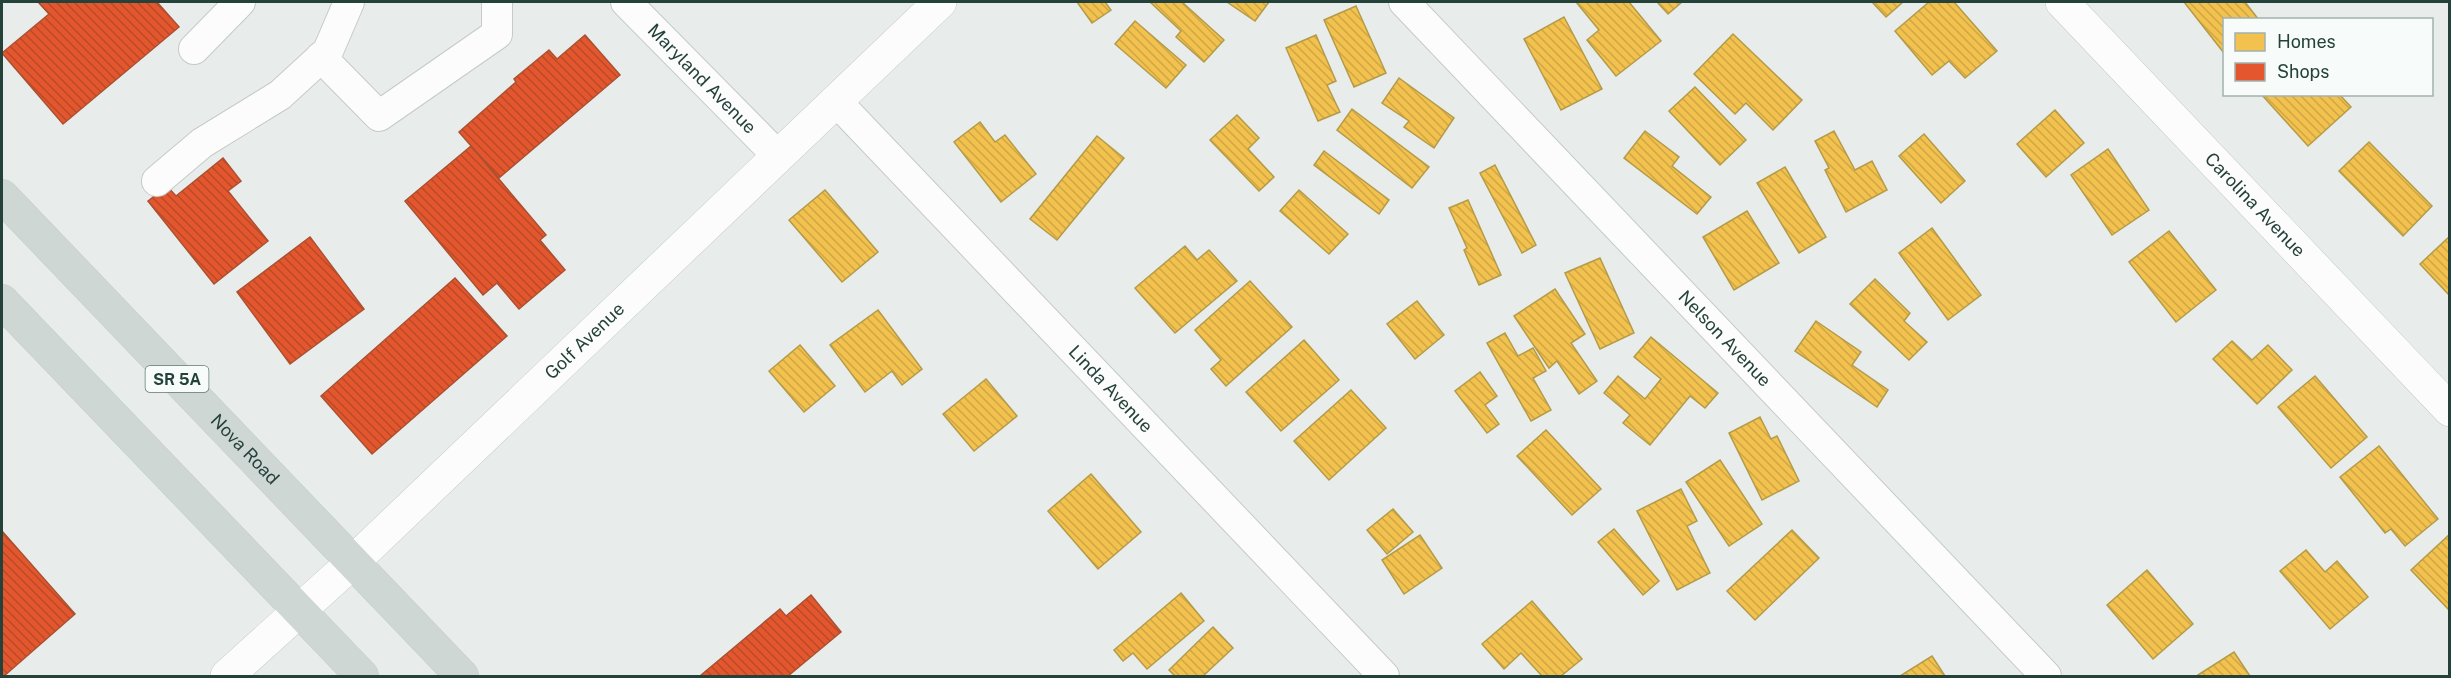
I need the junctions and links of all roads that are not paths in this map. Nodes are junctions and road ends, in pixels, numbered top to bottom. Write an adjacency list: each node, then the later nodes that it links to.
1 (240, 2): 8 (street)
2 (349, 2): 9 (street)
3 (497, 2): 9 (street)
4 (626, 2): 11 (street, Maryland Avenue)
5 (940, 2): 10 (street, Golf Avenue)
6 (1404, 2): 22 (street, Nelson Avenue)
7 (2062, 2): 15 (street, Carolina Avenue)
8 (194, 49)
9 (321, 57): 12 (street)
10 (836, 101): 11 (street, Golf Avenue); 21 (street, Linda Avenue)
11 (777, 155): 16 (street, Golf Avenue)
12 (157, 181)
13 (2, 196): 16 (main road, Nova Road / SR 5A)
14 (2, 301): 17 (main road)
15 (2450, 410)
16 (353, 562): 17 (street, Golf Avenue); 20 (main road, Nova Road / SR 5A)
17 (300, 612): 18 (street, Golf Avenue); 19 (main road)
18 (227, 676)
19 (362, 676)
20 (462, 676)
21 (1384, 676)
22 (2046, 676)

